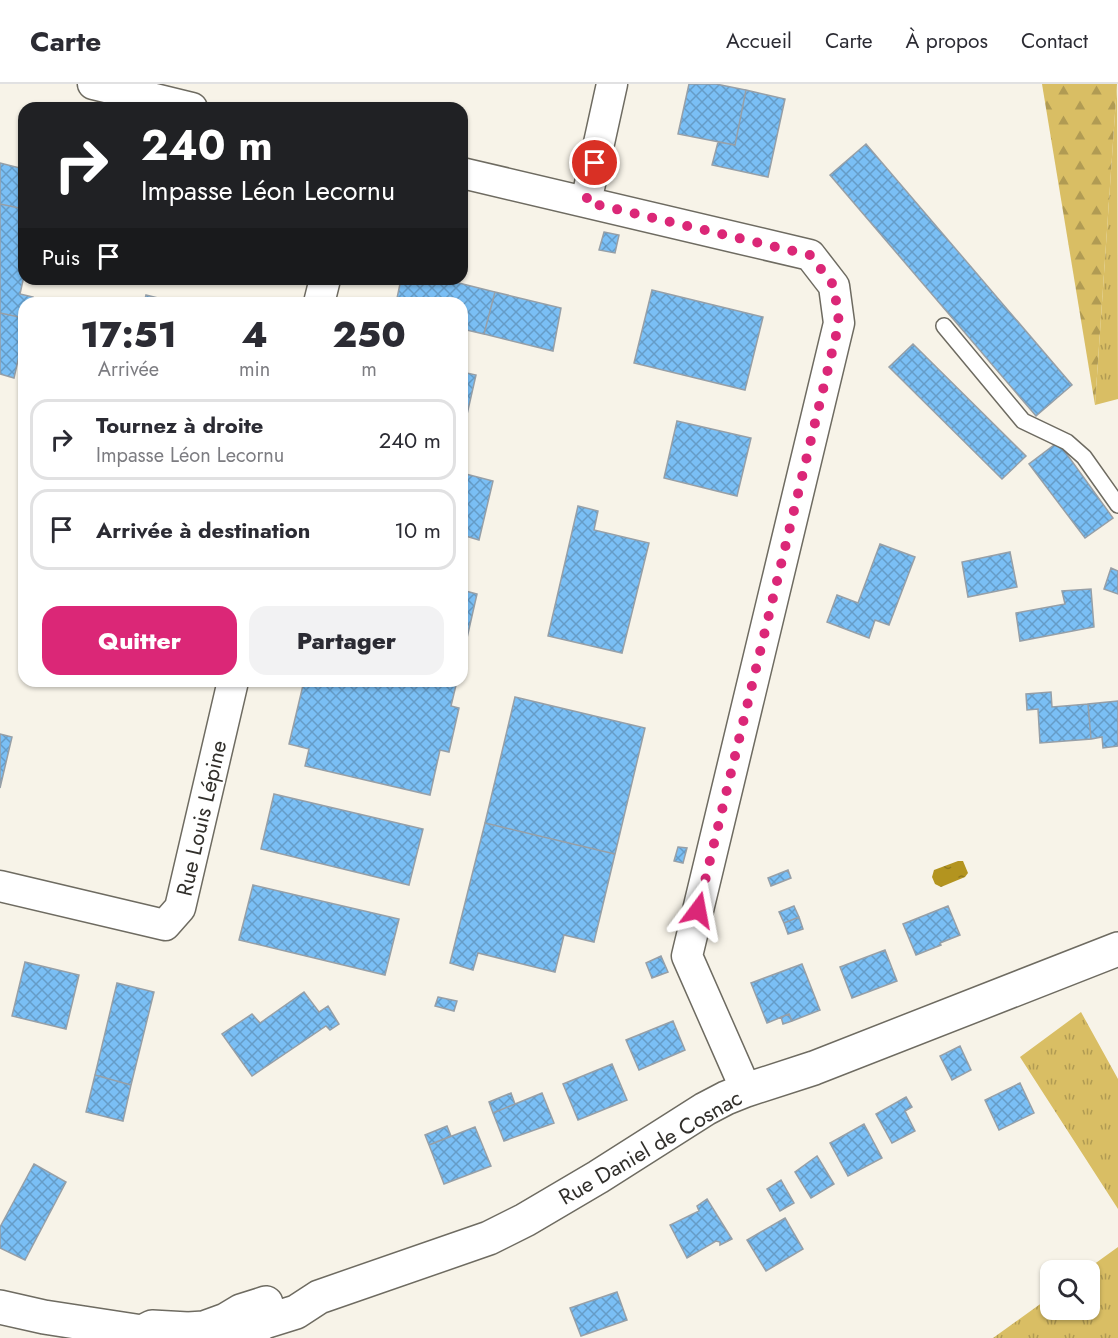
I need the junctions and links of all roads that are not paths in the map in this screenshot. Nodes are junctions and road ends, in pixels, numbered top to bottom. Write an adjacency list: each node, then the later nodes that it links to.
1 (93, 84): 3 (street)
2 (612, 84): 5 (street)
3 (167, 102)
4 (468, 174): 5 (street)
5 (586, 202): 11 (street)
6 (944, 326): 7 (lane)
7 (1118, 505)
8 (232, 687): 9 (street, Rue Louis Lépine)
9 (0, 886)
10 (1118, 949): 11 (street, Rue Daniel de Cosnac)
11 (746, 1090): 13 (street, Rue Daniel de Cosnac)
12 (0, 1307): 14 (street)
13 (218, 1334): 14 (street)
14 (145, 1335)

